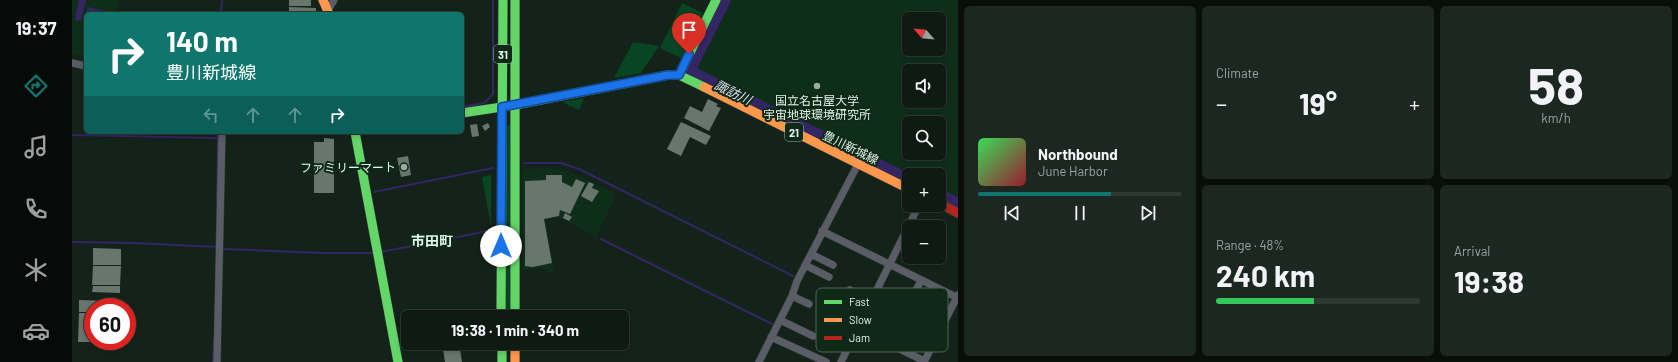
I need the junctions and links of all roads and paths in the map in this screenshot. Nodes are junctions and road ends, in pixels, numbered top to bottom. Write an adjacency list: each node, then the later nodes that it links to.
1 (323, 0): 6 (main road)
2 (334, 0): 6 (street)
3 (503, 0): 11 (main road, 31)
4 (515, 0): 10 (main road, 31)
5 (716, 0): 9 (main road)
6 (328, 12)
7 (72, 62): 8 (street)
8 (84, 65)
9 (679, 75): 10 (main road, 豊川新城線 / 21); 15 (main road, 豊川新城線 / 21)
10 (515, 105): 11 (main road, 豊川新城線 / 21); 35 (main road, 31)
11 (502, 107): 12 (main road, 豊川新城線 / 21); 34 (main road, 31)
12 (464, 113)
13 (222, 134): 45 (street)
14 (355, 134): 46 (main road)
15 (858, 164): 16 (main road, 豊川新城線 / 21); 20 (street)
16 (902, 186)
17 (946, 207): 19 (main road)
18 (916, 212): 24 (street)
19 (958, 213)
20 (822, 231): 21 (street); 24 (street)
21 (811, 254): 22 (street); 23 (street)
22 (806, 265): 25 (street); 31 (street)
23 (833, 265)
24 (889, 265): 26 (street); 27 (street)
25 (829, 277)
26 (921, 280): 28 (street); 29 (street)
27 (878, 288)
28 (917, 288)
29 (938, 288)
30 (948, 292): 32 (street)
31 (792, 296): 33 (street); 37 (street)
32 (958, 297): 36 (street)
33 (809, 304)
34 (502, 310)
35 (515, 310)
36 (948, 316)
37 (780, 320): 38 (street); 39 (street)
38 (813, 336)
39 (772, 337): 49 (street); 50 (street)
40 (502, 350): 47 (main road)
41 (515, 350): 48 (main road)
42 (846, 352): 51 (street)
43 (906, 352): 52 (street)
44 (929, 352): 52 (street)
45 (217, 362)
46 (398, 362)
47 (502, 362)
48 (515, 362)
49 (759, 362)
50 (826, 362)
51 (841, 362)
52 (924, 362)

